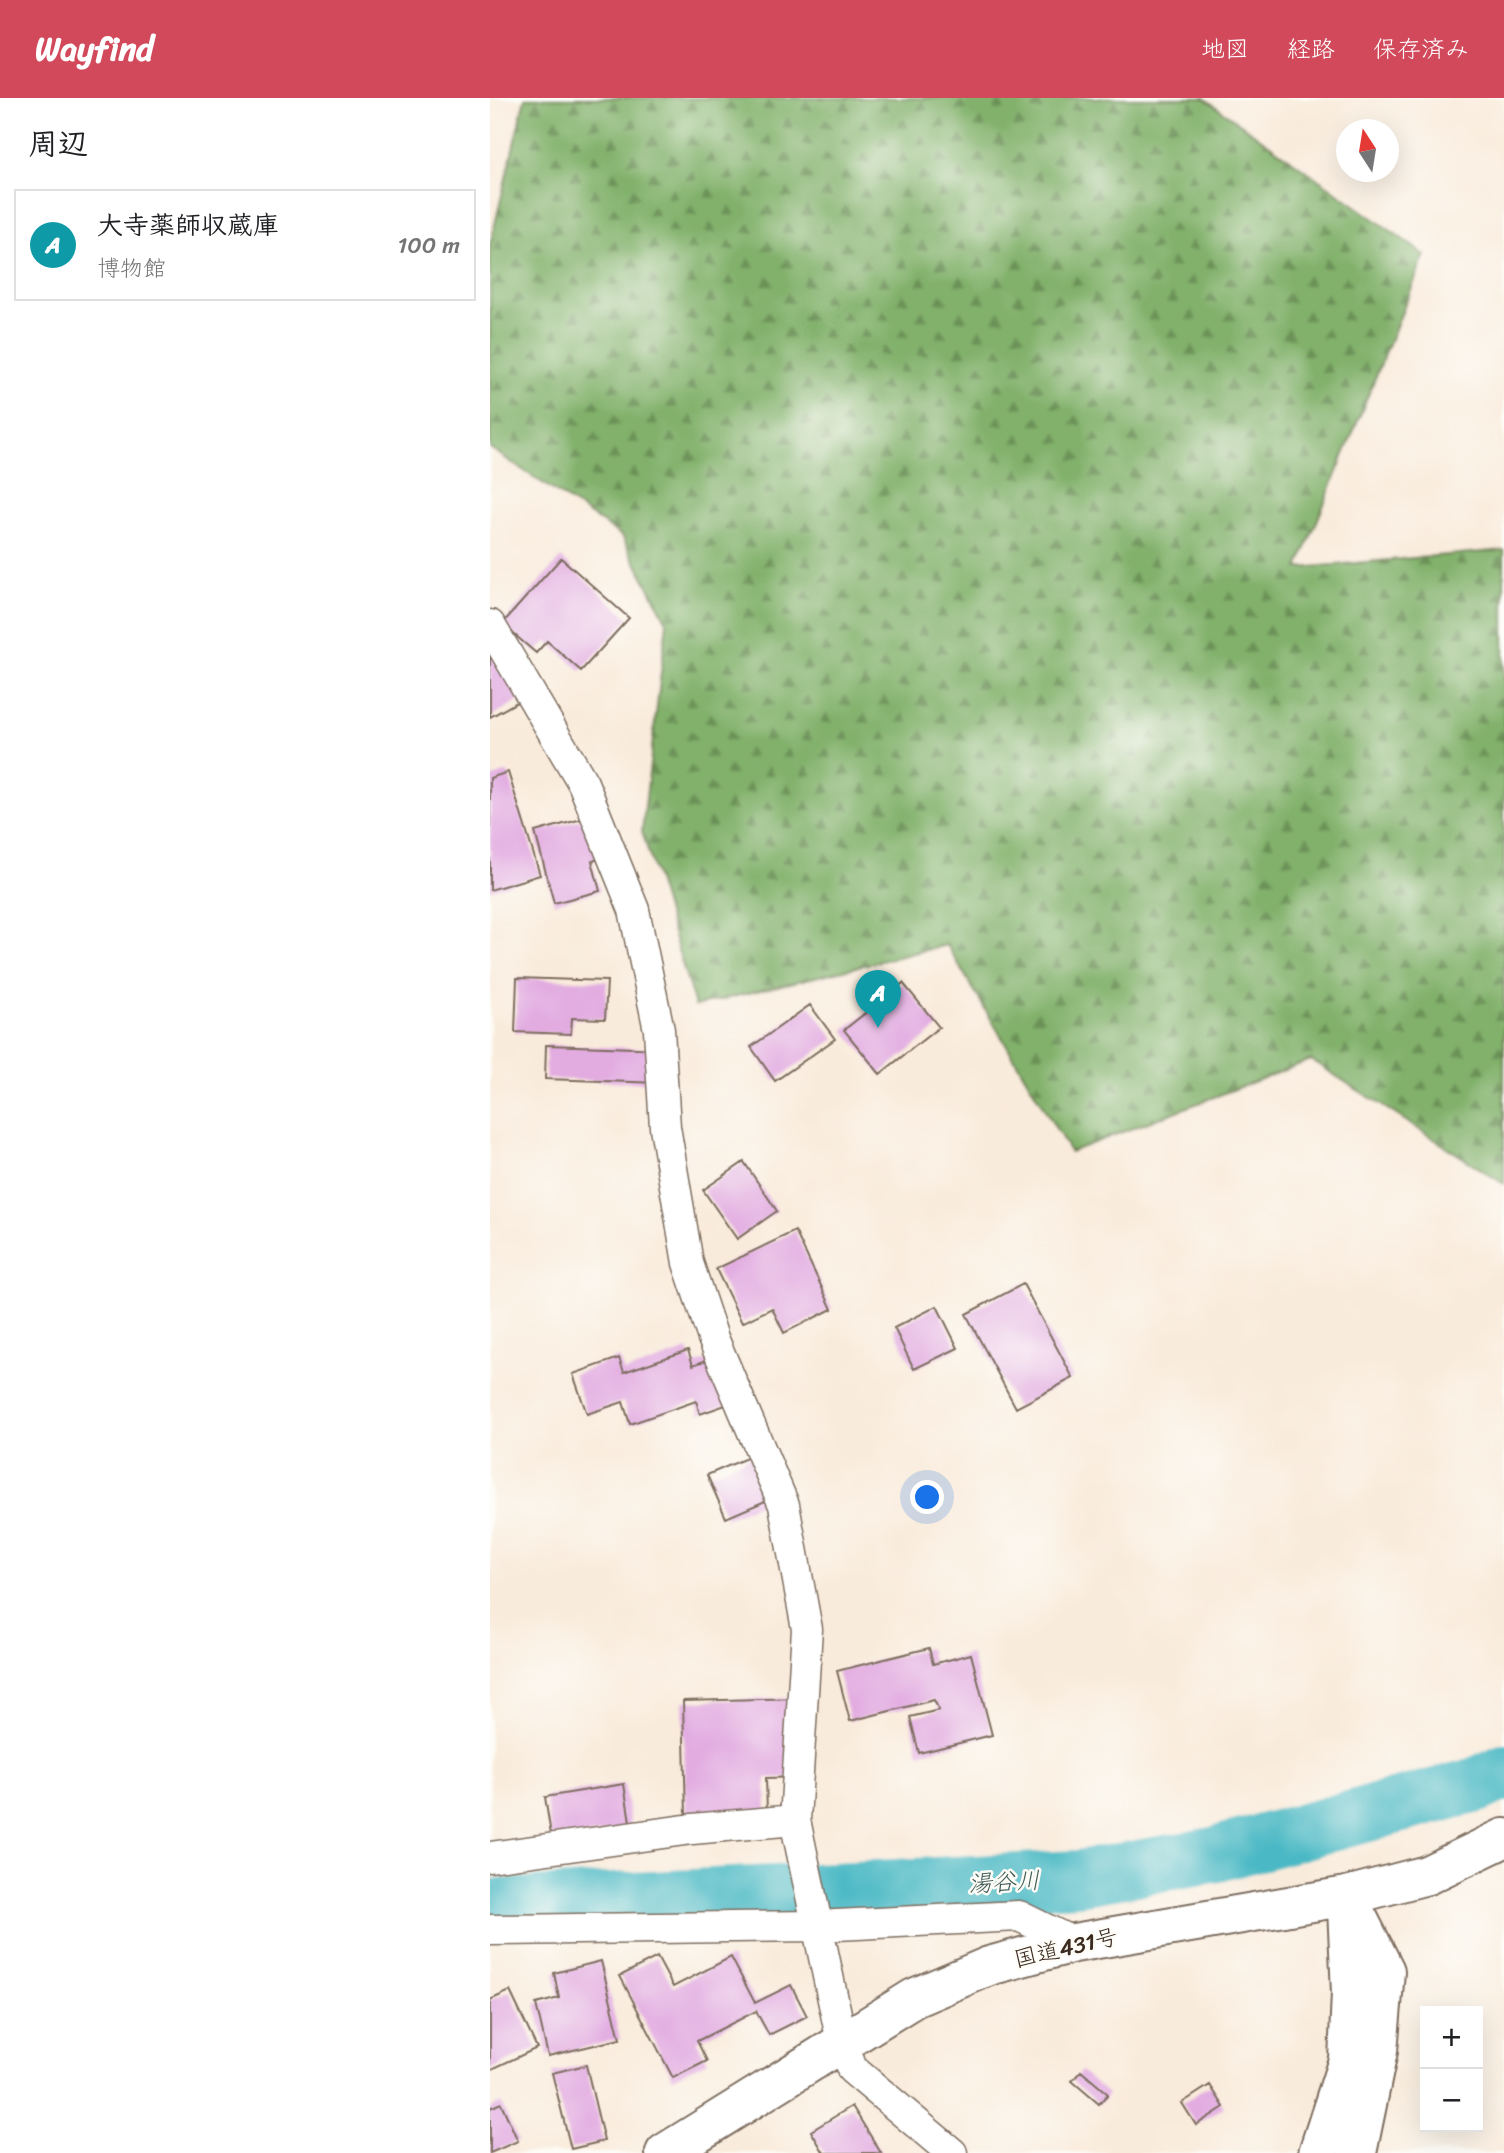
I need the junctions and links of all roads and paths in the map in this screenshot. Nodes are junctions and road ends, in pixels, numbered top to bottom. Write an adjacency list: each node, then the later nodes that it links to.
1 (490, 625): 2 (street)
2 (795, 1820): 4 (street); 6 (street)
3 (1504, 1838): 5 (highway, 国道431号)
4 (490, 1857)
5 (1347, 1896): 8 (highway, 国道431号); 12 (highway); 13 (highway)
6 (816, 1926): 7 (street); 8 (street); 9 (street)
7 (490, 1930)
8 (1074, 1944): 9 (highway, 国道431号)
9 (842, 2042): 10 (highway, 国道431号); 11 (street)
10 (664, 2153)
11 (952, 2153)
12 (1318, 2153)
13 (1357, 2153)

